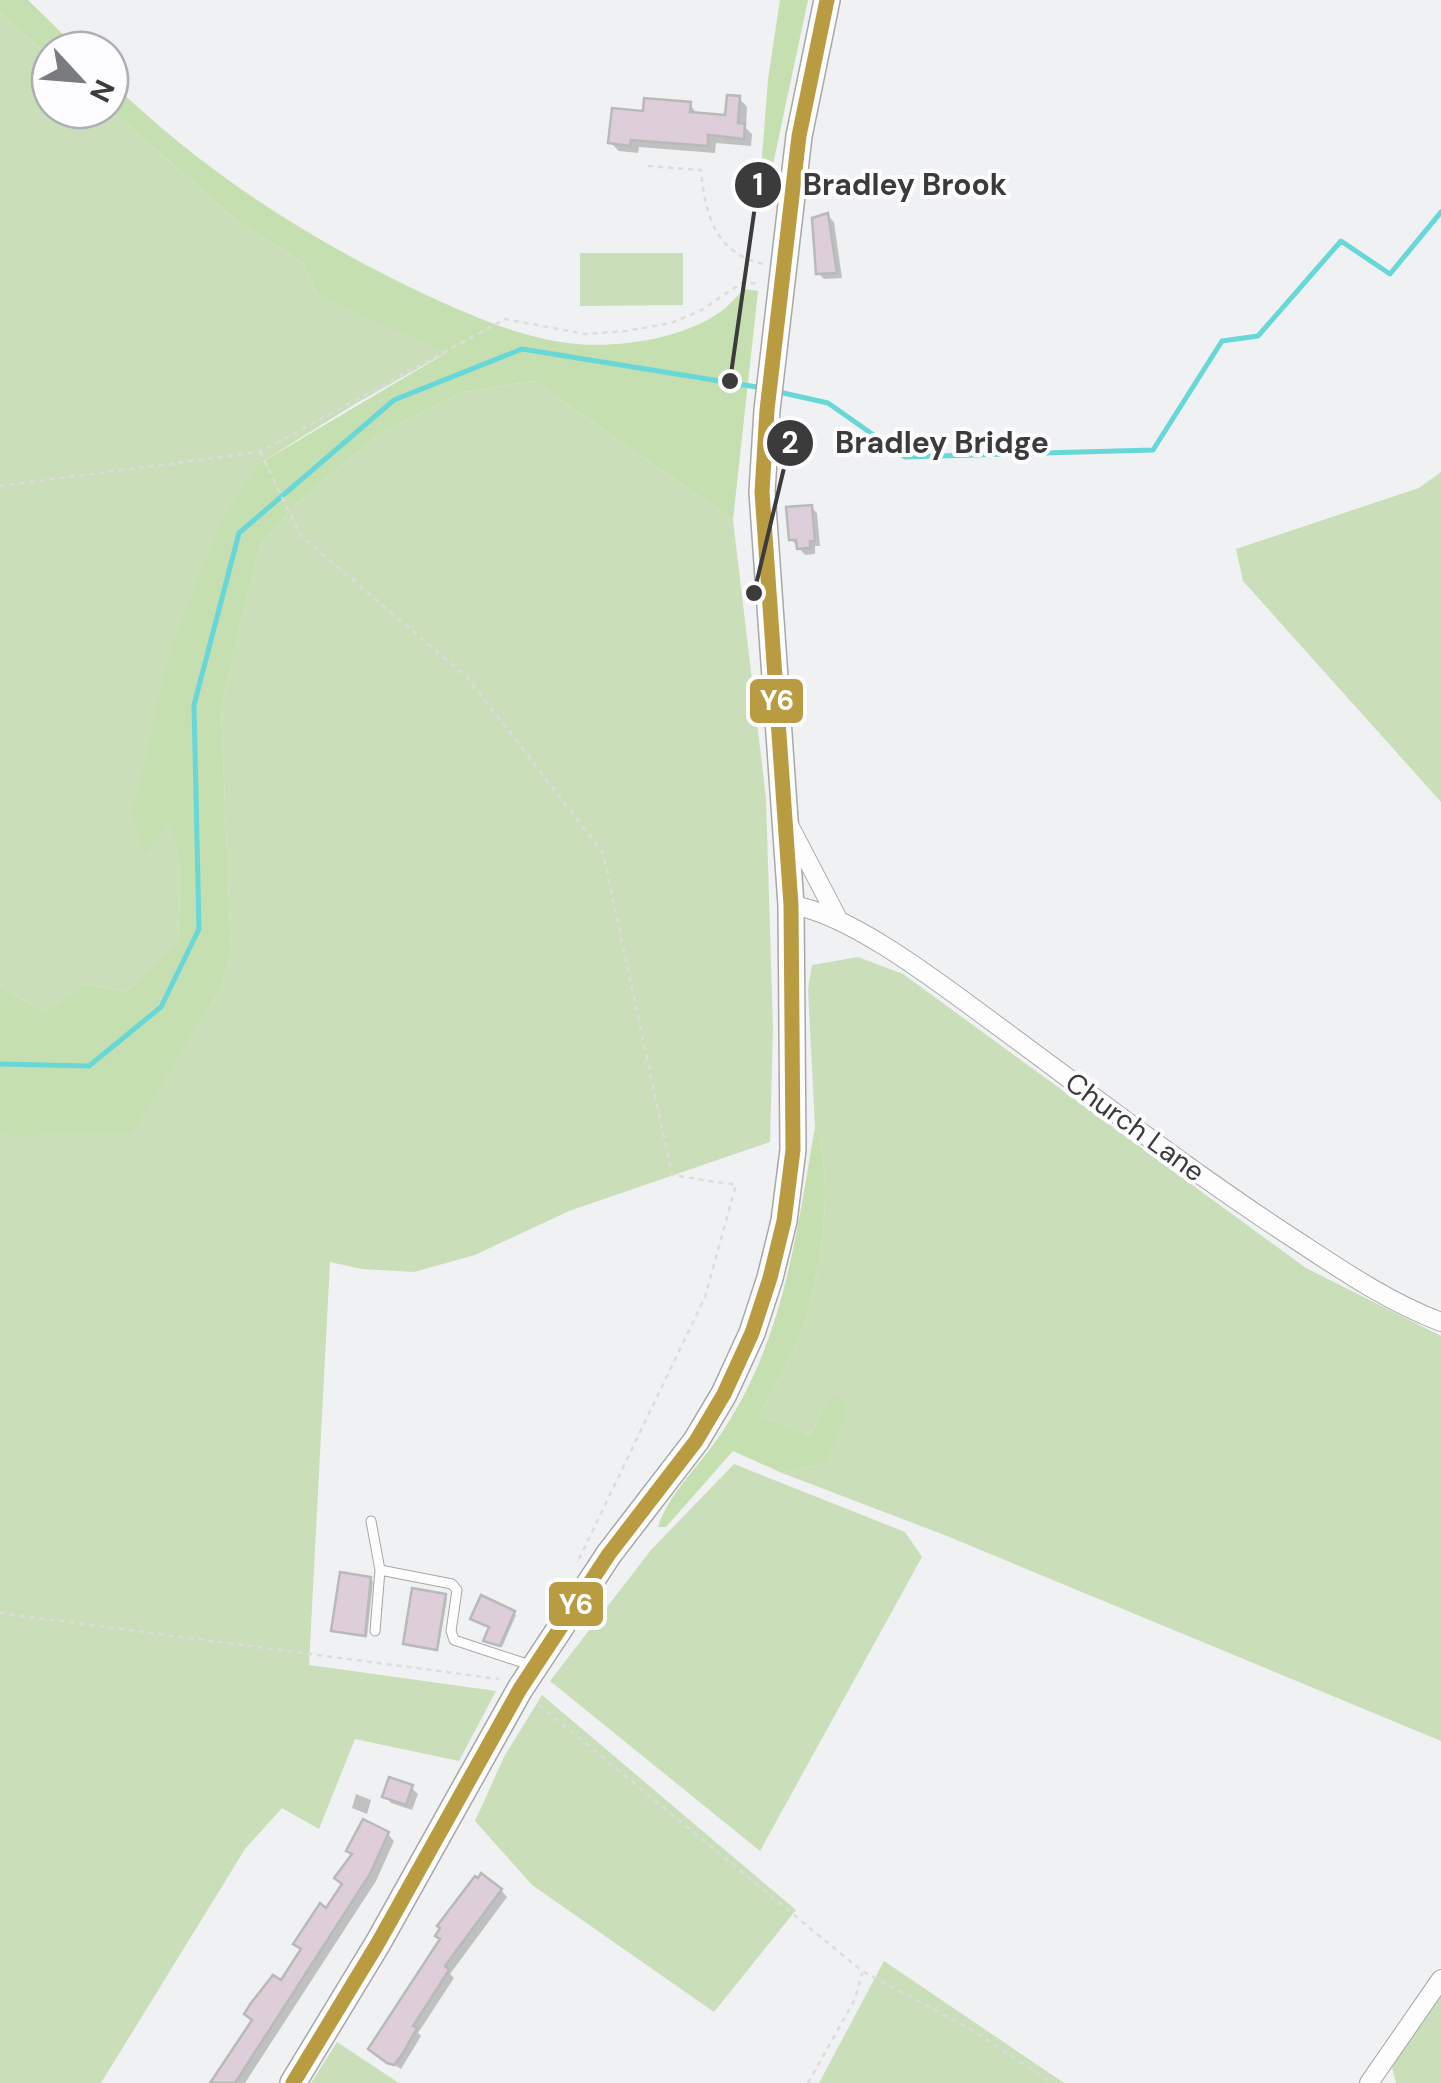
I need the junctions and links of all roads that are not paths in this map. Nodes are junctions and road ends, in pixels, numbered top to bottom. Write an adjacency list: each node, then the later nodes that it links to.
1 (827, 0): 2 (main road)
2 (788, 822): 3 (main road); 4 (street, Church Lane)
3 (791, 905): 4 (street, Church Lane); 9 (main road)
4 (838, 919): 5 (street, Church Lane)
5 (1441, 1322)
6 (372, 1522): 7 (lane)
7 (380, 1570): 8 (lane); 9 (lane)
8 (374, 1630)
9 (534, 1666): 12 (main road)
10 (1441, 1979): 11 (street)
11 (1372, 2082)
12 (293, 2083)

